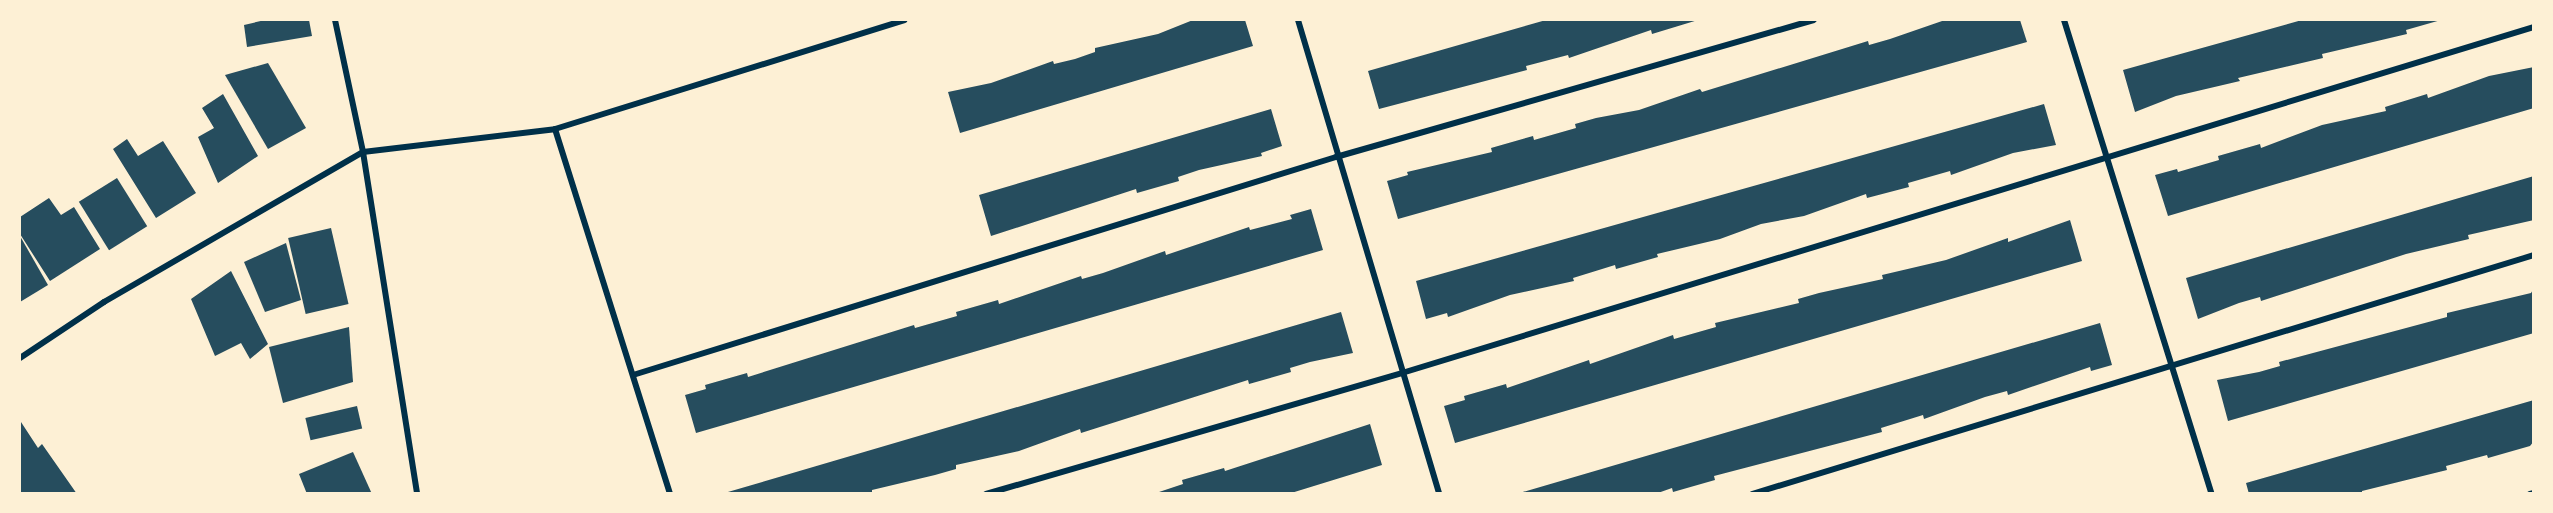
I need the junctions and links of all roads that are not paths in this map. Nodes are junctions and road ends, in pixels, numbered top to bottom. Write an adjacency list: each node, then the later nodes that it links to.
1 (335, 20): 8 (street)
2 (904, 20): 7 (street)
3 (1298, 20): 9 (street)
4 (1814, 20): 9 (street)
5 (2064, 20): 10 (street)
6 (2534, 27): 10 (street)
7 (555, 129): 8 (street); 15 (street)
8 (363, 152): 12 (street); 16 (street)
9 (1336, 157): 14 (street); 15 (street)
10 (2109, 157): 13 (street); 14 (street)
11 (2534, 255): 13 (street)
12 (20, 358)
13 (2174, 364): 20 (street); 21 (street)
14 (1402, 373): 18 (street); 19 (street)
15 (633, 375): 17 (street)
16 (417, 494)
17 (670, 494)
18 (986, 494)
19 (1438, 494)
20 (1752, 494)
21 (2212, 494)

